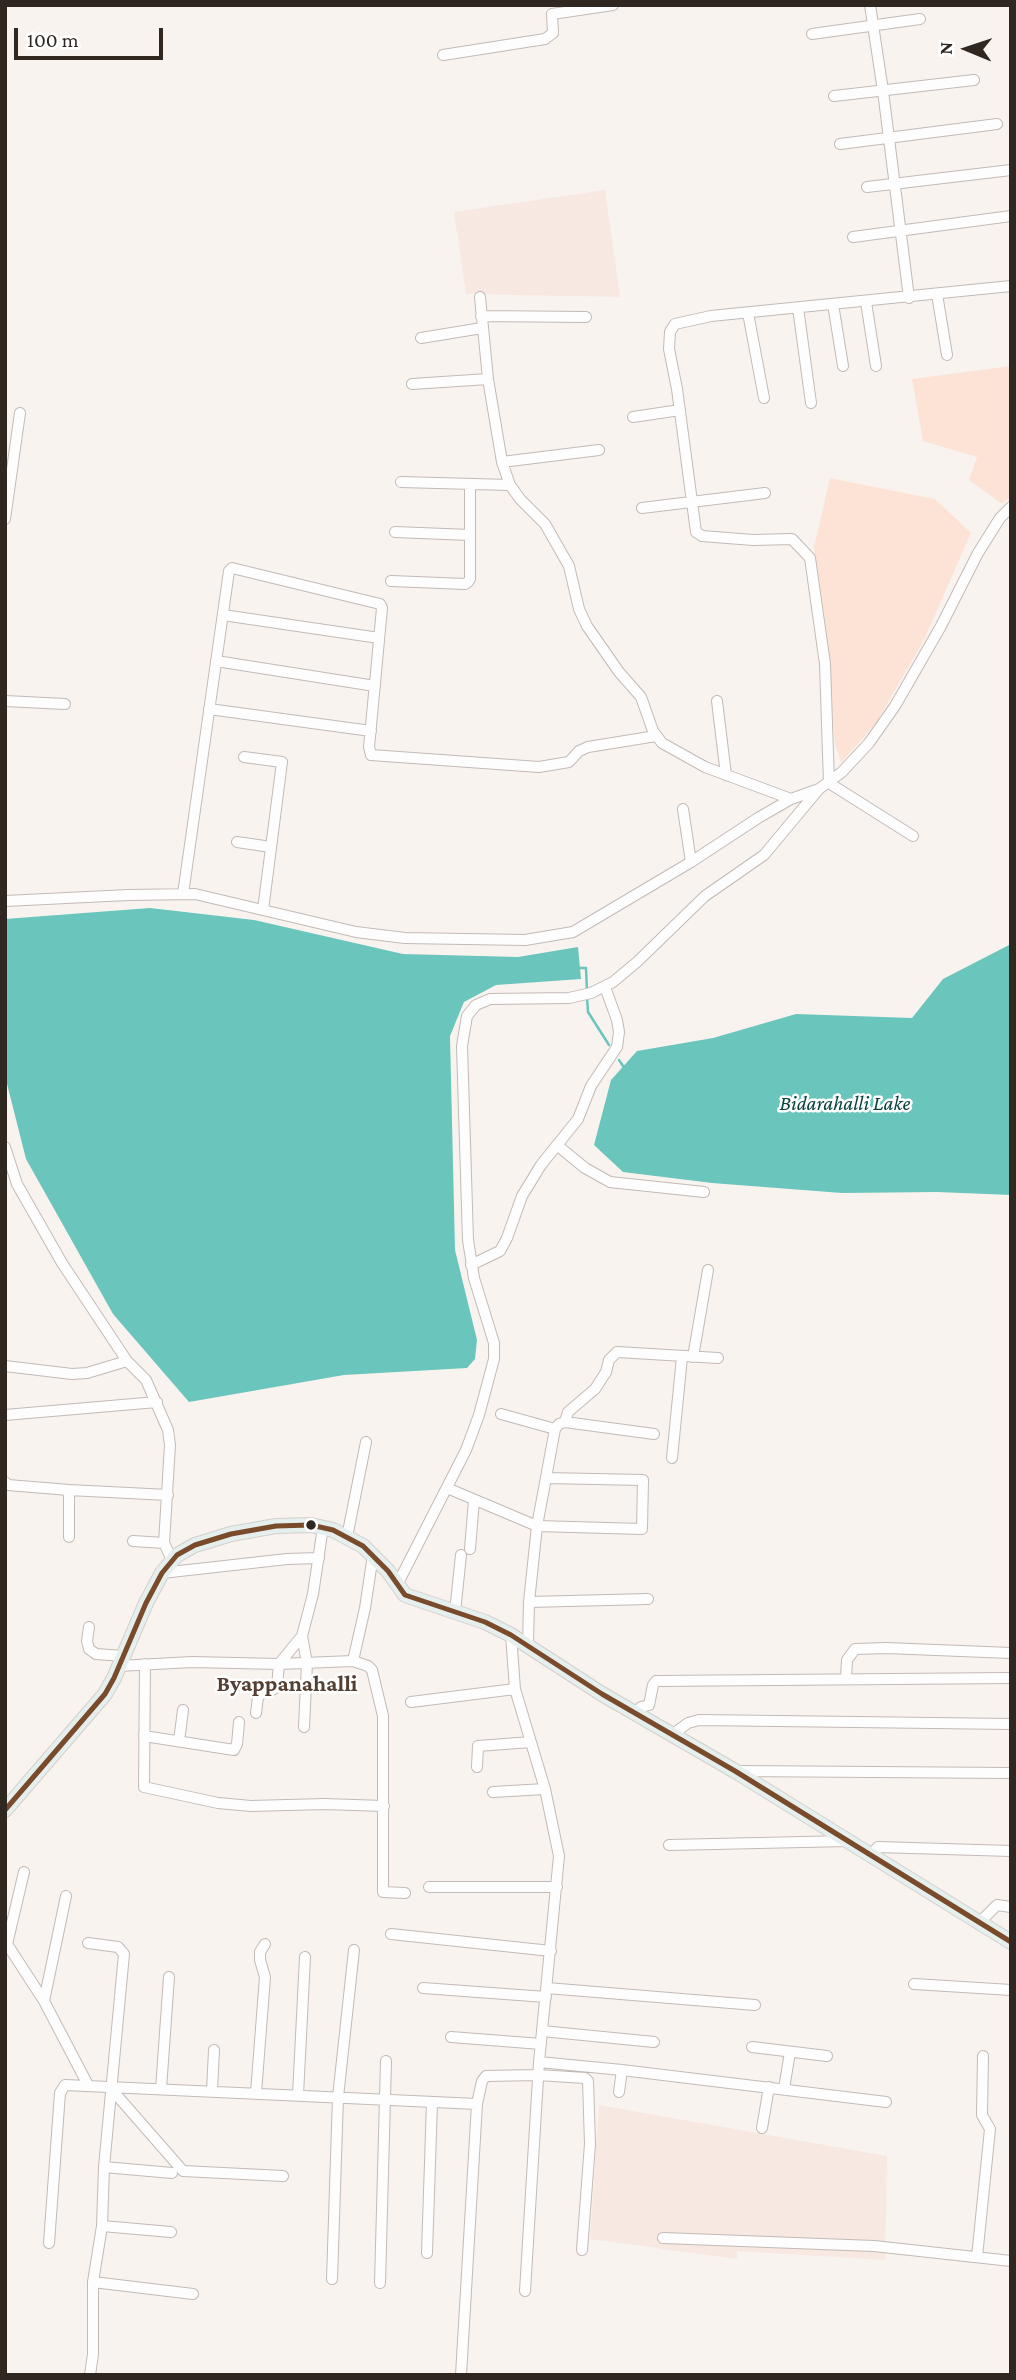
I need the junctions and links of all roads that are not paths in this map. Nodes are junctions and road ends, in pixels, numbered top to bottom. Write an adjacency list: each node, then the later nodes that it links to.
1 (613, 5): 6 (street)
2 (870, 5): 4 (street)
3 (920, 19): 4 (street)
4 (873, 25): 5 (street); 8 (street)
5 (812, 34)
6 (443, 55)
7 (974, 80): 8 (street)
8 (883, 91): 9 (street); 11 (street)
9 (834, 96)
10 (997, 124): 11 (street)
11 (889, 138): 12 (street); 14 (street)
12 (840, 144)
13 (1011, 170): 14 (street)
14 (894, 185): 15 (street); 17 (street)
15 (867, 187)
16 (1011, 216): 17 (street)
17 (900, 231): 18 (street); 22 (street)
18 (853, 237)
19 (1011, 286): 20 (street)
20 (937, 294): 22 (street); 31 (street)
21 (480, 297): 27 (street)
22 (909, 298): 23 (street)
23 (866, 302): 24 (street); 33 (street)
24 (834, 304): 25 (street); 32 (street)
25 (798, 308): 26 (street); 37 (street)
26 (748, 313): 36 (street); 38 (street)
27 (481, 316): 28 (street); 29 (street)
28 (586, 317)
29 (482, 328): 30 (street); 34 (street)
30 (421, 338)
31 (947, 355)
32 (844, 366)
33 (876, 366)
34 (488, 379): 35 (street); 42 (street)
35 (412, 384)
36 (764, 398)
37 (811, 403)
38 (680, 410): 40 (street); 47 (street)
39 (20, 413): 51 (street)
40 (633, 417)
41 (599, 450): 42 (street)
42 (502, 462): 45 (street)
43 (401, 482): 44 (street)
44 (470, 485): 45 (street); 54 (street)
45 (510, 485): 65 (street)
46 (765, 494): 47 (street)
47 (691, 502): 49 (street); 68 (street)
48 (1011, 507): 50 (street)
49 (642, 508)
50 (1000, 518): 52 (street); 68 (street)
51 (5, 519)
52 (1011, 525)
53 (395, 532): 54 (street)
54 (470, 535): 55 (street)
55 (391, 581)
56 (223, 615): 57 (street); 57 (street); 58 (street)
57 (379, 638): 59 (street)
58 (216, 661): 59 (street); 63 (street)
59 (375, 686): 64 (street)
60 (5, 701): 62 (street)
61 (717, 701): 67 (street)
62 (65, 704)
63 (209, 709): 64 (street); 75 (street)
64 (371, 731): 65 (street)
65 (656, 736): 67 (street)
66 (244, 757): 73 (street)
67 (726, 775): 69 (street)
68 (824, 786): 69 (street); 71 (street); 78 (street)
69 (791, 799): 74 (street)
70 (683, 810): 74 (street)
71 (913, 836)
72 (237, 842): 73 (street)
73 (271, 847): 77 (street)
74 (691, 862): 77 (street)
75 (183, 894): 76 (street); 77 (street)
76 (5, 901)
77 (263, 910)
78 (605, 987): 79 (street); 82 (street)
79 (558, 1146): 81 (street); 82 (street)
80 (5, 1147): 86 (street)
81 (704, 1192)
82 (471, 1265): 98 (street)
83 (708, 1270): 84 (street)
84 (688, 1357): 85 (street); 91 (street); 95 (street)
85 (718, 1359)
86 (127, 1362): 87 (street); 88 (street)
87 (5, 1366)
88 (157, 1402): 90 (street); 100 (street)
89 (501, 1414): 92 (street)
90 (6, 1416)
91 (565, 1422): 92 (street); 93 (street)
92 (555, 1429): 96 (street)
93 (654, 1434)
94 (366, 1442): 104 (street)
95 (672, 1458)
96 (546, 1478): 102 (street); 102 (street)
97 (6, 1484): 99 (street)
98 (447, 1488): 101 (street); 112 (street)
99 (69, 1490): 100 (street); 105 (street)
100 (168, 1495): 107 (street)
101 (474, 1500): 102 (street); 115 (street)
102 (537, 1526): 114 (street)
103 (323, 1527): 104 (main road); 109 (street); 110 (main road)
104 (347, 1536): 108 (main road)
105 (69, 1537)
106 (133, 1541): 107 (street)
107 (164, 1543): 110 (street)
108 (373, 1555): 112 (main road); 122 (street)
109 (319, 1558): 111 (street); 118 (street)
110 (173, 1560): 111 (main road)
111 (162, 1573): 121 (main road)
112 (397, 1585): 115 (main road)
113 (648, 1599): 114 (street)
114 (529, 1602): 119 (street)
115 (455, 1612): 117 (main road)
116 (89, 1627): 121 (street)
117 (511, 1634): 119 (main road); 128 (street)
118 (302, 1636): 123 (street); 125 (street)
119 (528, 1644): 132 (main road)
120 (1011, 1653): 126 (street)
121 (121, 1661): 124 (street); 146 (main road)
122 (353, 1661): 123 (street); 145 (street)
123 (307, 1663): 125 (street); 135 (street)
124 (145, 1664): 125 (street); 137 (street)
125 (279, 1664): 131 (street)
126 (846, 1678): 127 (street); 132 (street)
127 (1011, 1678)
128 (515, 1689): 129 (street); 139 (street)
129 (411, 1702)
130 (183, 1710): 138 (street)
131 (257, 1713)
132 (635, 1714): 136 (main road)
133 (239, 1722): 138 (street)
134 (1011, 1724): 136 (street)
135 (304, 1727)
136 (673, 1735): 141 (main road)
137 (144, 1736): 138 (street); 145 (street)
138 (179, 1741)
139 (531, 1742): 140 (street); 143 (street)
140 (477, 1767)
141 (735, 1771): 142 (street); 147 (main road)
142 (1011, 1773)
143 (545, 1789): 144 (street); 153 (street)
144 (493, 1792)
145 (384, 1806): 154 (street)
146 (5, 1810)
147 (848, 1841): 148 (street); 150 (main road)
148 (669, 1845)
149 (1011, 1852): 150 (street)
150 (870, 1855): 157 (main road)
151 (24, 1872): 161 (street)
152 (429, 1887): 153 (street)
153 (557, 1887): 164 (street)
154 (405, 1893)
155 (66, 1896): 171 (street)
156 (1011, 1907): 157 (street)
157 (980, 1922): 160 (main road)
158 (391, 1934): 164 (street)
159 (88, 1942): 189 (street)
160 (1011, 1942)
161 (6, 1943): 171 (street)
162 (265, 1944): 194 (street)
163 (354, 1950): 196 (street)
164 (551, 1951): 170 (street)
165 (305, 1957): 195 (street)
166 (169, 1977): 190 (street)
167 (915, 1984): 169 (street)
168 (423, 1988): 170 (street)
169 (1011, 1990)
170 (546, 1992): 172 (street); 173 (street)
171 (44, 2001): 187 (street)
172 (755, 2005)
173 (542, 2031): 175 (street); 176 (street)
174 (451, 2037): 176 (street)
175 (654, 2042)
176 (541, 2044): 183 (street)
177 (752, 2047): 179 (street)
178 (214, 2050): 192 (street)
179 (790, 2052): 180 (street); 191 (street)
180 (827, 2056)
181 (983, 2056): 211 (street)
182 (386, 2061): 197 (street)
183 (539, 2062): 185 (street); 186 (street)
184 (622, 2070): 185 (street); 188 (street); 193 (street)
185 (573, 2071): 186 (street); 209 (street)
186 (538, 2075): 200 (street); 216 (street)
187 (88, 2085): 189 (street); 208 (street)
188 (769, 2088): 191 (street); 201 (street)
189 (113, 2089): 190 (street); 202 (street); 204 (street)
190 (161, 2089): 192 (street)
191 (784, 2089): 199 (street)
192 (212, 2091): 194 (street)
193 (619, 2092)
194 (256, 2093): 195 (street)
195 (298, 2095): 196 (street)
196 (338, 2097): 197 (street); 213 (street)
197 (385, 2100): 198 (street); 215 (street)
198 (432, 2102): 200 (street); 210 (street)
199 (886, 2102)
200 (477, 2104): 219 (street)
201 (762, 2128)
202 (104, 2167): 203 (street); 205 (street)
203 (172, 2173)
204 (283, 2176)
205 (102, 2226): 206 (street); 214 (street)
206 (171, 2232)
207 (663, 2238): 211 (street)
208 (49, 2243)
209 (582, 2250)
210 (427, 2253)
211 (977, 2257): 212 (street)
212 (1011, 2261)
213 (332, 2279)
214 (93, 2282): 217 (street); 218 (street)
215 (380, 2283)
216 (525, 2291)
217 (193, 2294)
218 (90, 2375)
219 (461, 2375)

